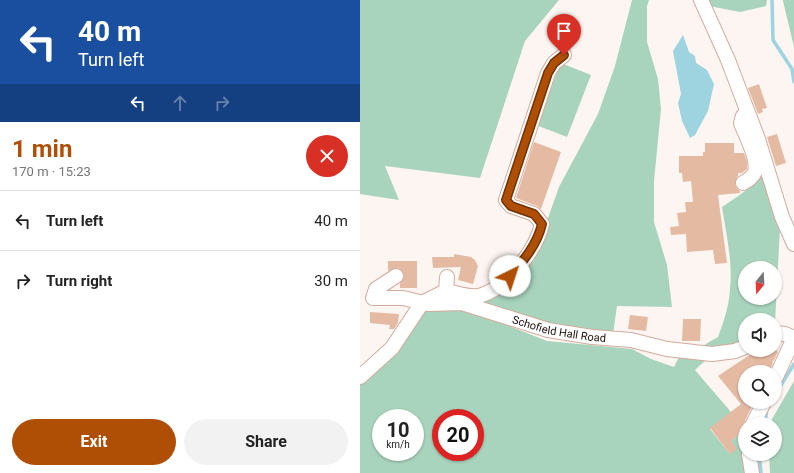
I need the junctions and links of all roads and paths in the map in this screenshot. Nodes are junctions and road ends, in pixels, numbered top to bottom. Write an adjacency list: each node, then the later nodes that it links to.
1 (701, 0): 3 (street)
2 (564, 55): 8 (street)
3 (748, 112): 4 (street); 5 (street)
4 (743, 183)
5 (794, 244)
6 (396, 276): 9 (street, Schofield Hall Road)
7 (447, 277): 8 (street)
8 (446, 291): 9 (street)
9 (422, 302): 12 (street, Schofield Hall Road); 14 (street)
10 (782, 334): 11 (street)
11 (794, 338): 13 (street)
12 (738, 350)
13 (780, 365)
14 (360, 377)
15 (750, 461): 16 (street)
16 (752, 473)

